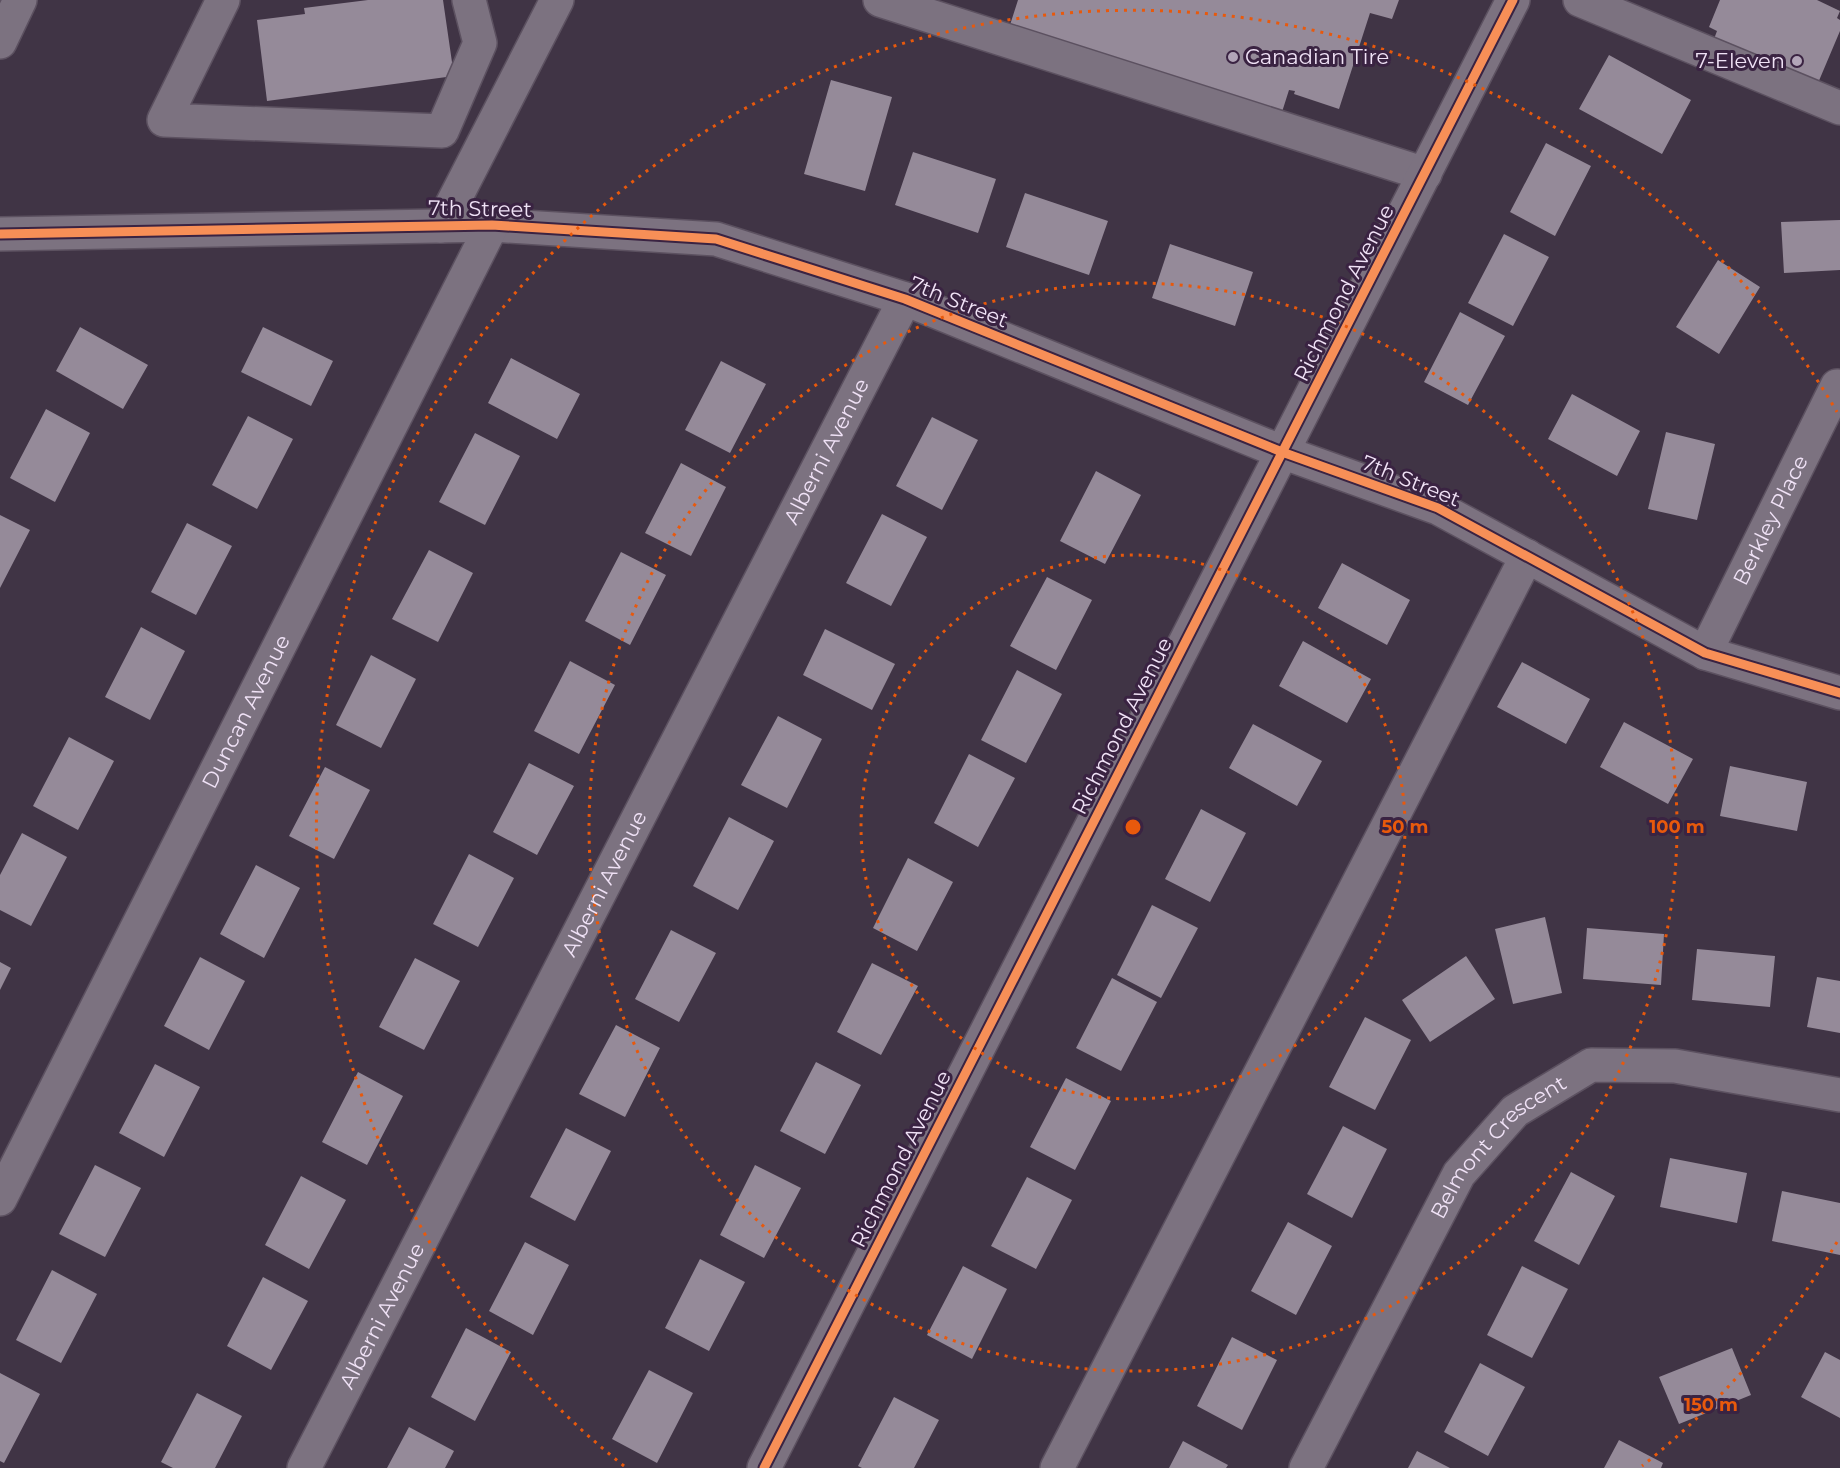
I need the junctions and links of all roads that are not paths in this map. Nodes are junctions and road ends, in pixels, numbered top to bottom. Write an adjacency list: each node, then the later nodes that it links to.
1 (20, 0): 9 (street)
2 (223, 0): 3 (street)
3 (469, 0)
4 (556, 0): 13 (street)
5 (880, 0): 11 (street)
6 (1513, 0): 11 (street, Richmond Avenue)
7 (1580, 0): 8 (street)
8 (1624, 8): 10 (street)
9 (0, 42)
10 (1840, 108)
11 (1425, 174): 17 (street, Richmond Avenue)
12 (492, 225): 13 (street, 7th Street); 15 (street, 7th Street); 22 (street, Duncan Avenue)
13 (441, 226): 14 (street, 7th Street)
14 (0, 234)
15 (905, 299): 17 (street, 7th Street); 23 (street, Alberni Avenue)
16 (1837, 386): 19 (street, Berkley Place)
17 (1282, 452): 18 (street, 7th Street); 24 (street, Richmond Avenue)
18 (1527, 556): 19 (street, 7th Street); 25 (street)
19 (1705, 653): 20 (street, 7th Street)
20 (1840, 693)
21 (1840, 1095): 26 (street, Belmont Crescent)
22 (0, 1199)
23 (304, 1468)
24 (764, 1468)
25 (1057, 1468)
26 (1306, 1468)

